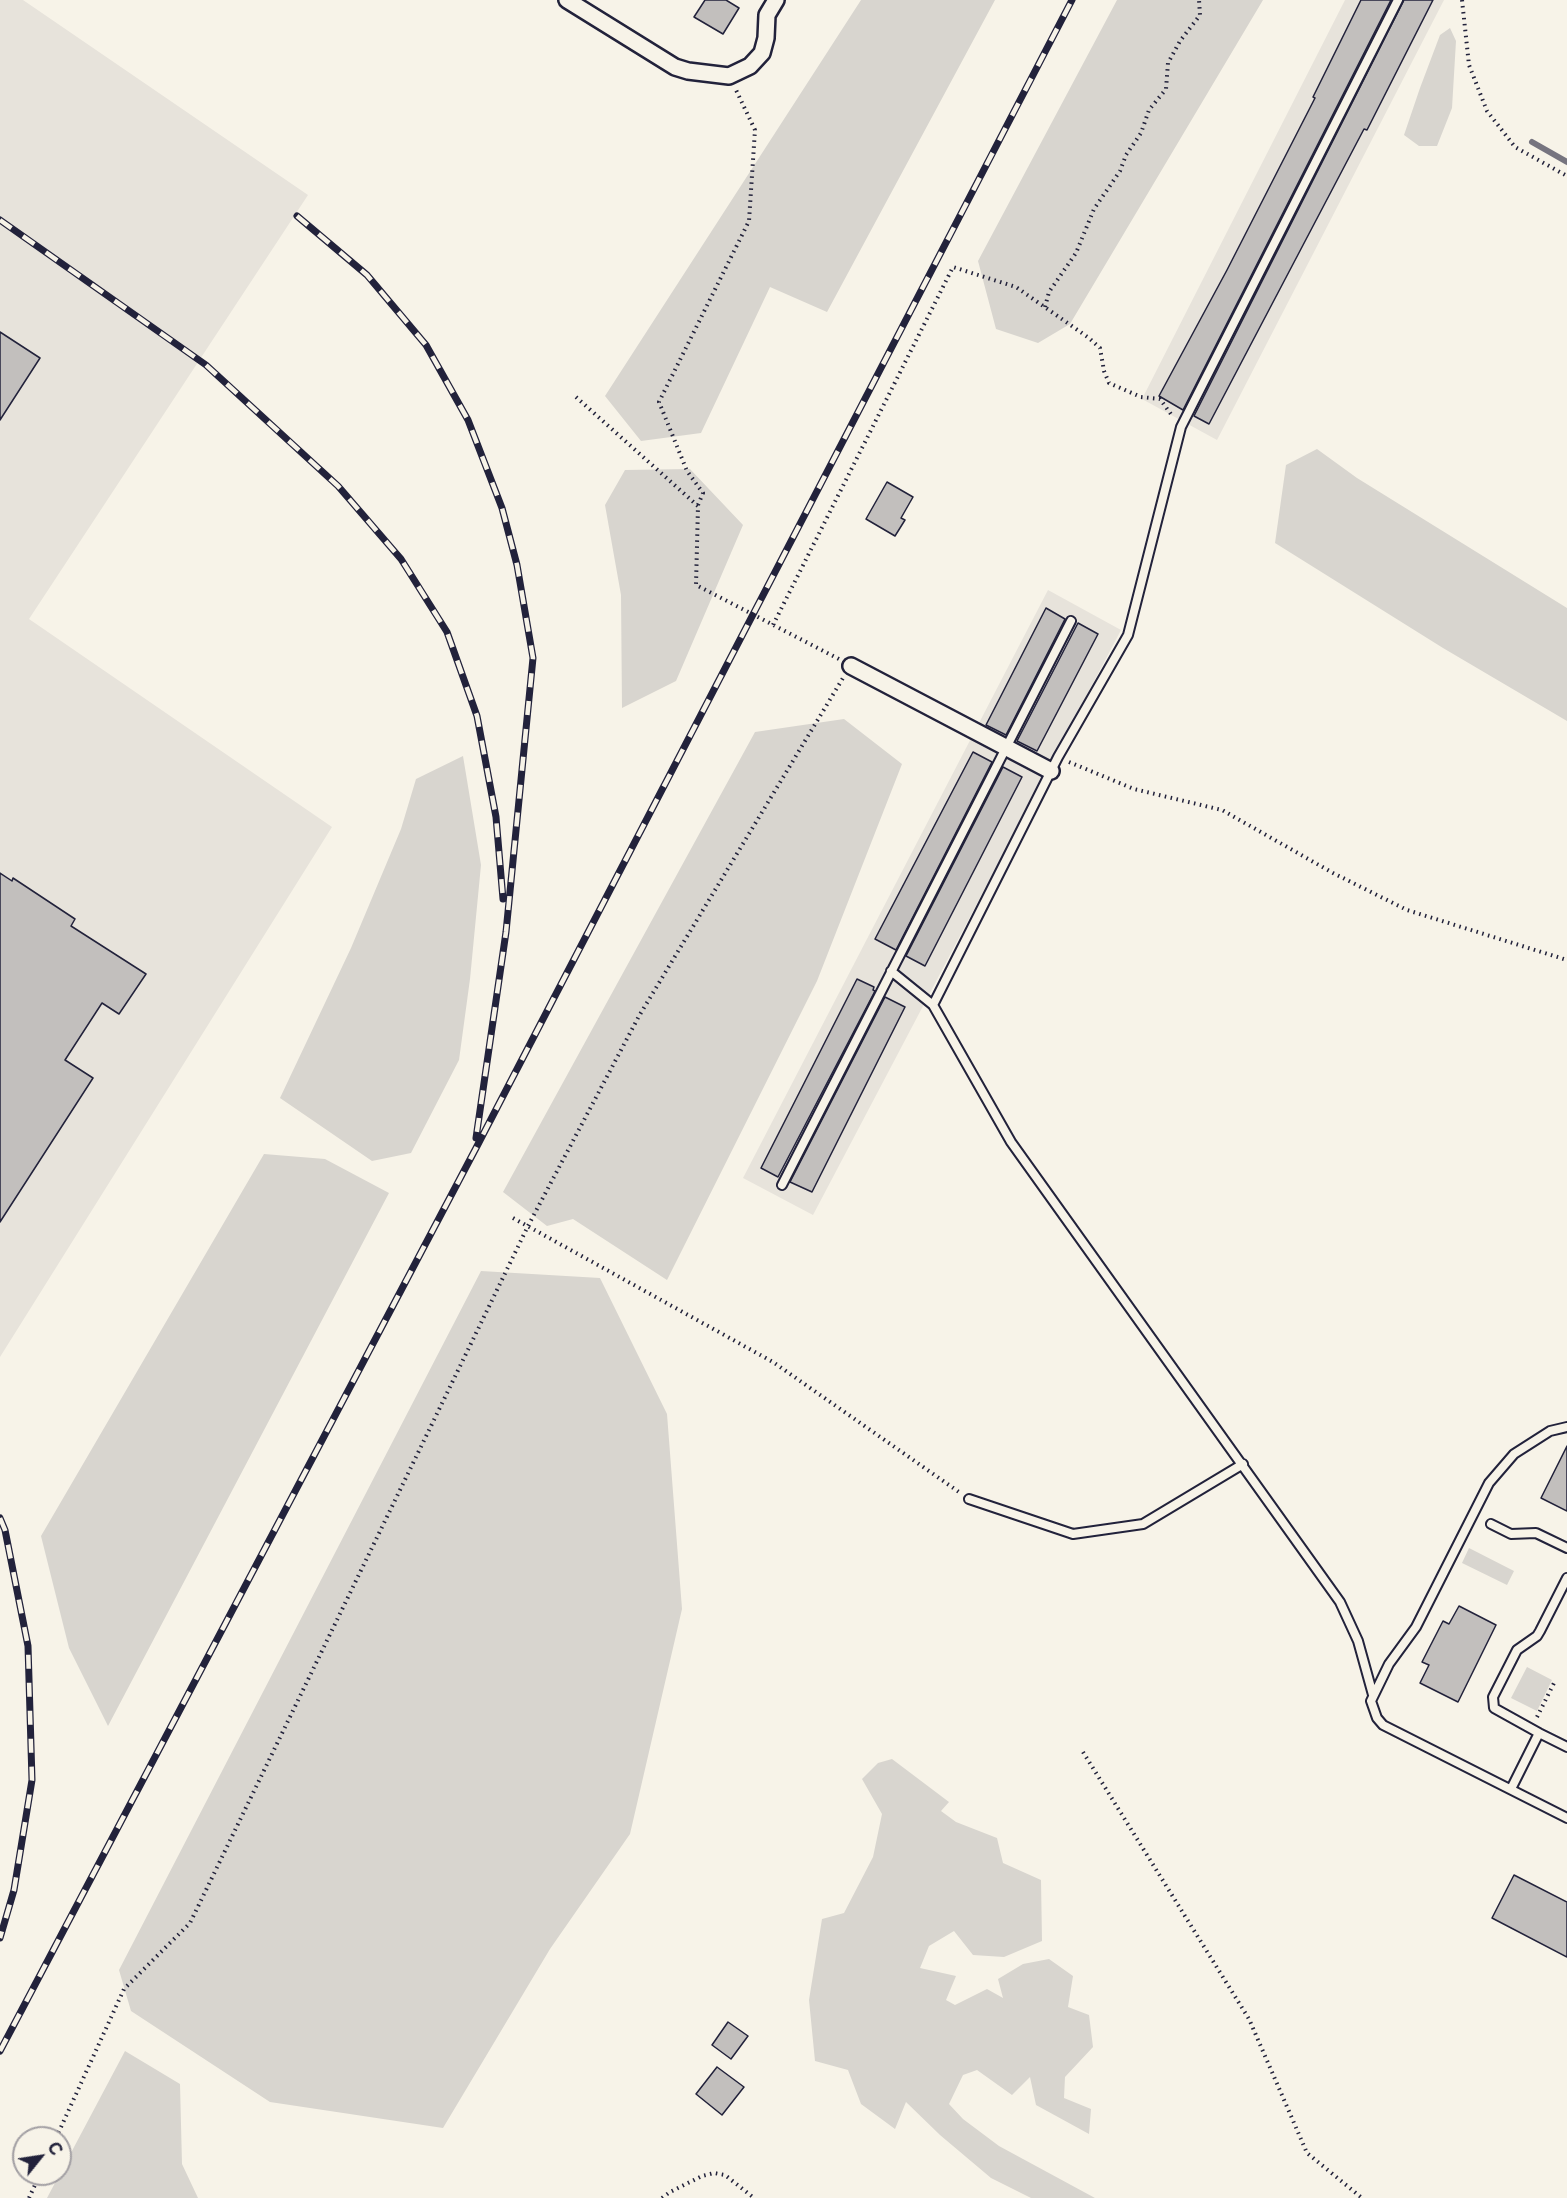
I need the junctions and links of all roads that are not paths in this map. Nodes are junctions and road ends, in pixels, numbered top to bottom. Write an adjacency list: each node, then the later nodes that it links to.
1 (567, 0): 2 (street)
2 (776, 0)
3 (1398, 0): 7 (lane)
4 (1071, 621): 6 (lane)
5 (851, 666): 6 (street)
6 (1005, 747): 7 (street); 8 (lane)
7 (1054, 764): 9 (lane)
8 (891, 971): 9 (lane); 10 (lane)
9 (933, 1005): 12 (lane)
10 (782, 1185)
11 (1567, 1427): 17 (lane)
12 (1243, 1464): 13 (lane); 17 (lane)
13 (969, 1499)
14 (1491, 1524): 15 (lane)
15 (1567, 1548)
16 (1567, 1578): 18 (lane)
17 (1373, 1695): 20 (lane)
18 (1535, 1731): 19 (lane); 20 (lane)
19 (1567, 1747)
20 (1511, 1790): 21 (lane)
21 (1567, 1818)

